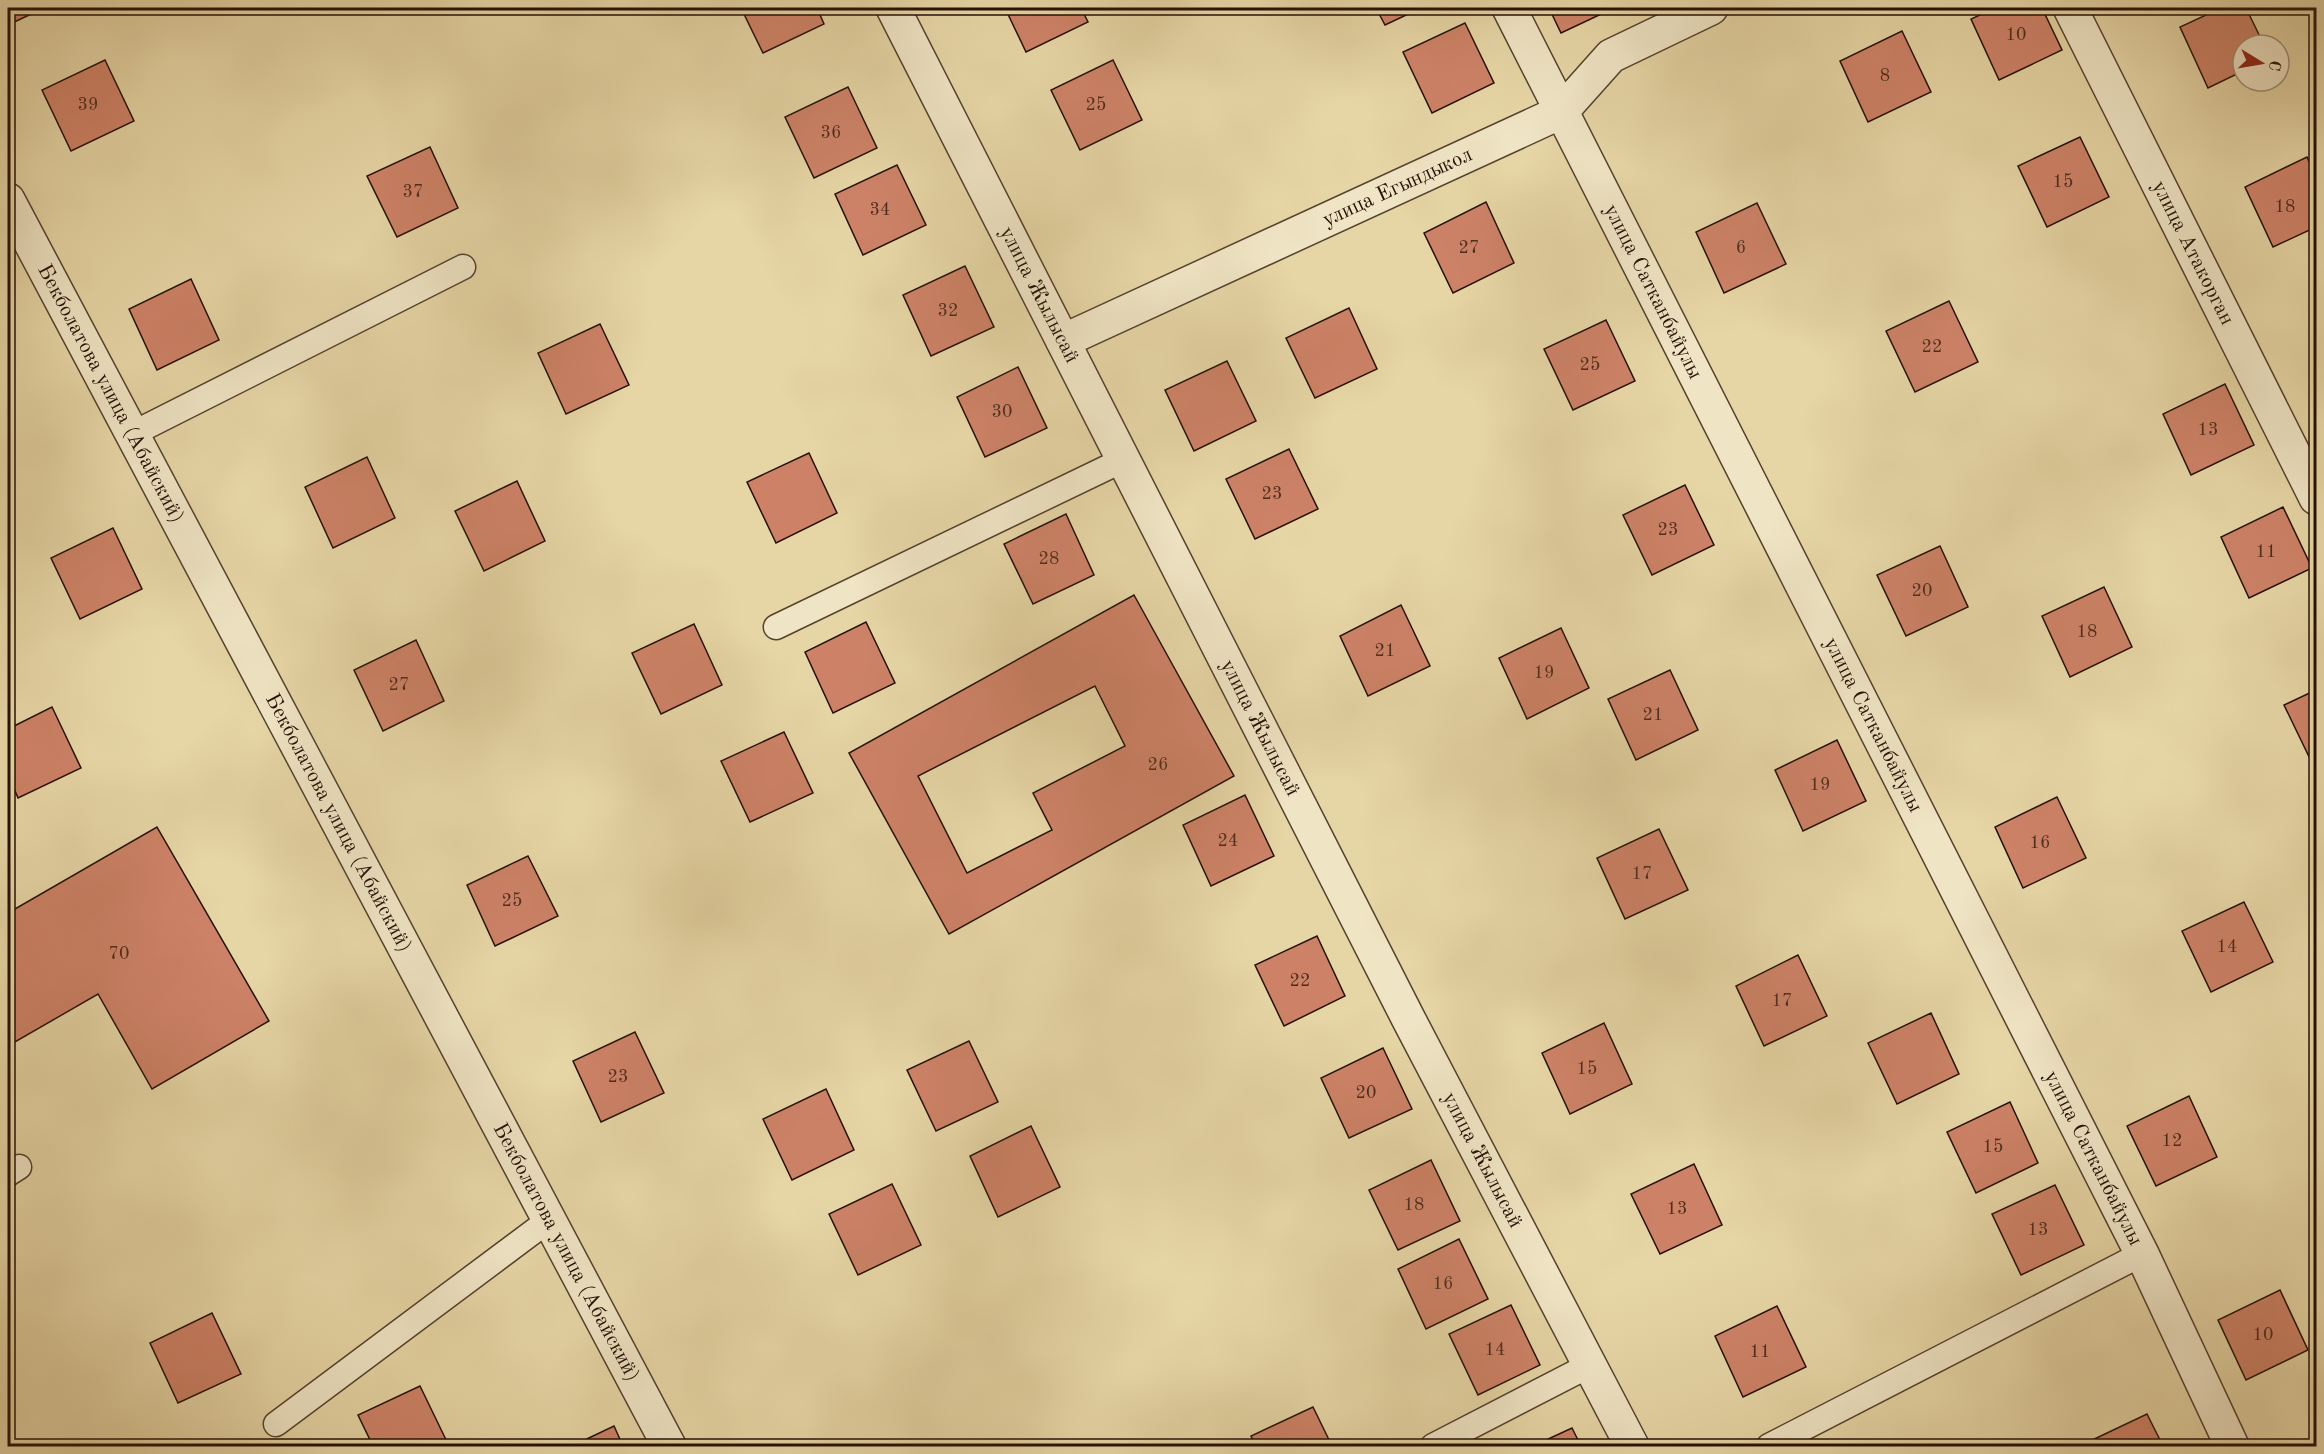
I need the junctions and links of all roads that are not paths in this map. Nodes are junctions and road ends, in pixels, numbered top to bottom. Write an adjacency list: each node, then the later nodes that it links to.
1 (893, 8): 8 (street, улица Жылысай)
2 (1509, 8): 5 (street, улица Сатканбайулы)
3 (1711, 8): 5 (street, улица Егындыкол)
4 (2070, 8): 11 (street, улица Атакорган)
5 (1561, 112): 8 (street, улица Егындыкол); 14 (street, улица Сатканбайулы)
6 (8, 200): 9 (street, Бекболатова улица (Абайский))
7 (463, 267): 9 (lane)
8 (1063, 341): 10 (street, улица Жылысай)
9 (132, 434): 13 (street, Бекболатова улица (Абайский))
10 (1123, 460): 12 (lane); 15 (street, улица Жылысай)
11 (2316, 498)
12 (776, 627)
13 (549, 1220): 16 (lane); 17 (street, Бекболатова улица (Абайский))
14 (2142, 1254): 20 (lane); 21 (street, улица Сатканбайулы)
15 (1590, 1365): 18 (lane); 19 (street, улица Жылысай)
16 (276, 1424)
17 (669, 1446)
18 (1433, 1446)
19 (1632, 1446)
20 (1769, 1446)
21 (2232, 1446)

